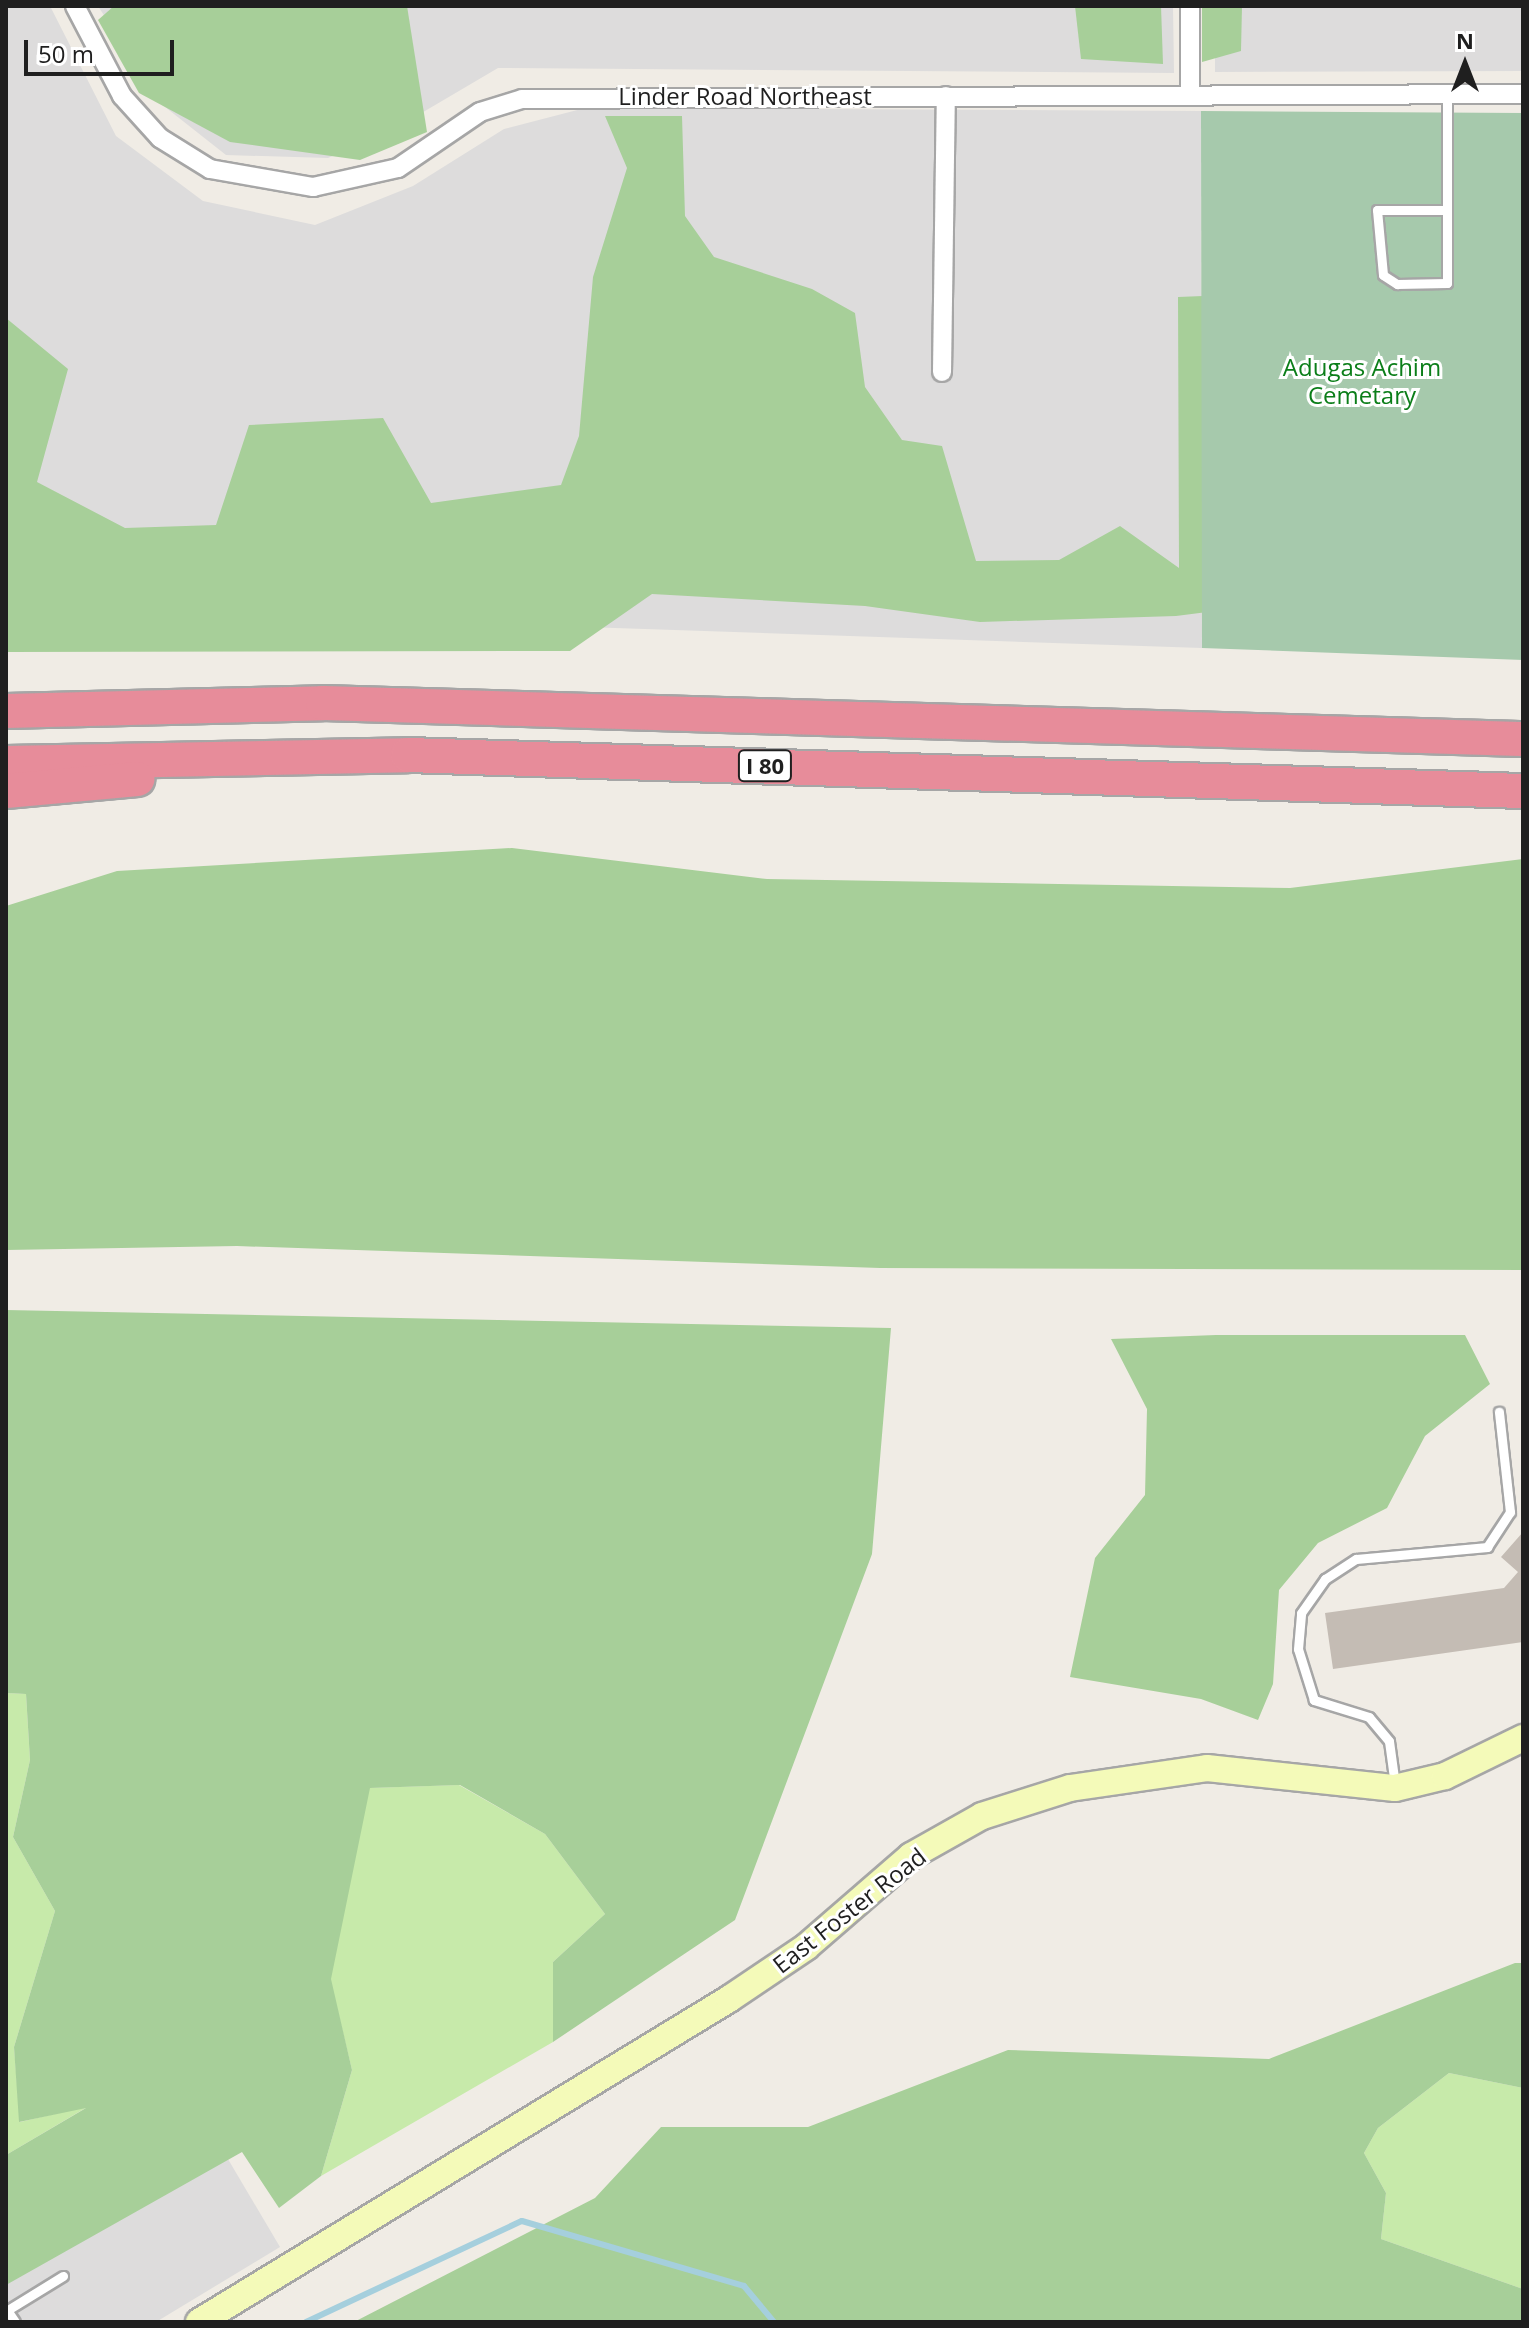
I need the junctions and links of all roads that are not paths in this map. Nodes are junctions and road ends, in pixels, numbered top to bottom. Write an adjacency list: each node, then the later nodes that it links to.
1 (75, 6): 5 (street, Linder Road Northeast)
2 (1190, 6): 6 (street)
3 (1447, 93): 4 (street, Linder Road Northeast); 6 (street, Linder Road Northeast); 7 (lane)
4 (1523, 94)
5 (946, 96): 6 (street, Linder Road Northeast); 8 (street)
6 (1190, 96)
7 (1447, 210): 7 (lane)
8 (942, 372)
9 (6, 711): 10 (highway, I 80)
10 (1523, 739)
11 (408, 755): 12 (highway, I 80); 13 (highway); 14 (highway, I 80)
12 (6, 763)
13 (6, 791)
14 (1523, 791)
15 (1499, 1412): 17 (lane)
16 (1523, 1738): 17 (street, East Foster Road)
17 (1395, 1788): 21 (street, East Foster Road)
18 (63, 2276): 19 (lane)
19 (7, 2310): 20 (lane)
20 (15, 2322)
21 (199, 2322)

